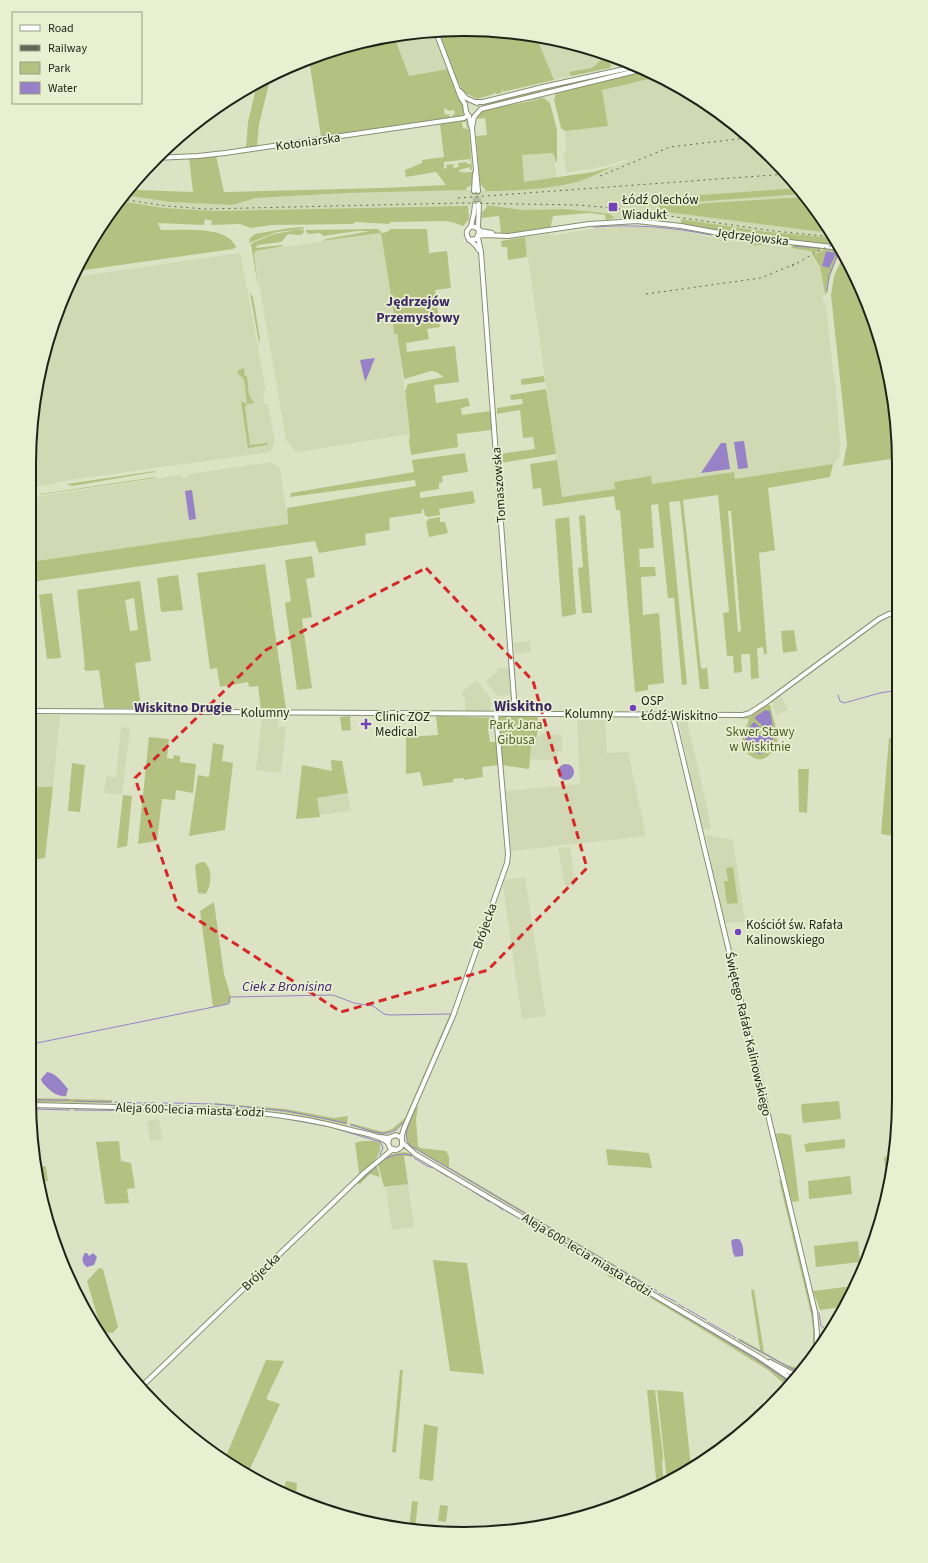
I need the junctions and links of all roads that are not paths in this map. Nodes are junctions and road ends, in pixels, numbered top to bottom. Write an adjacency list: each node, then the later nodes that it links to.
1 (438, 37): 4 (street)
2 (627, 68): 5 (street)
3 (634, 72): 7 (street)
4 (459, 90): 5 (street); 6 (street)
5 (474, 102): 6 (street, Kotoniarska); 7 (street)
6 (467, 111): 7 (street); 8 (street, Kotoniarska); 9 (street)
7 (477, 112): 10 (street)
8 (462, 119): 9 (street); 11 (street, Kotoniarska)
9 (470, 122): 10 (street)
10 (472, 128): 12 (street)
11 (165, 157)
12 (476, 191)
13 (471, 226): 14 (street); 14 (street); 17 (street)
14 (478, 229): 15 (street, Jędrzejowska); 16 (street)
15 (496, 235): 16 (street, Jędrzejowska); 18 (street, Jędrzejowska)
16 (478, 237): 17 (street); 19 (street, Tomaszowska)
17 (470, 240): 19 (street)
18 (833, 247)
19 (481, 256): 22 (street, Tomaszowska)
20 (892, 613): 24 (street, Kolumny)
21 (36, 711): 23 (street, Kolumny)
22 (515, 713): 23 (street, Kolumny); 24 (street, Kolumny)
23 (496, 714): 26 (street, Brójecka)
24 (672, 715): 37 (street, Świętego Rafała Kalinowskiego)
25 (36, 1106): 27 (street, Aleja 600-lecia miasta Łodzi)
26 (404, 1126): 28 (street, Brójecka); 30 (street, Brójecka)
27 (370, 1135): 29 (street, Aleja 600-lecia miasta Łodzi); 32 (street, Aleja 600-lecia miasta Łodzi)
28 (396, 1135): 29 (street); 30 (street)
29 (390, 1137): 32 (street)
30 (402, 1138): 31 (street)
31 (403, 1143): 33 (street); 35 (street, Aleja 600-lecia miasta Łodzi)
32 (388, 1145): 34 (street); 36 (street, Brójecka)
33 (400, 1148): 34 (street); 35 (street, Aleja 600-lecia miasta Łodzi)
34 (393, 1149): 36 (street, Brójecka)
35 (415, 1154): 38 (street, Aleja 600-lecia miasta Łodzi)
36 (382, 1157): 41 (street, Brójecka)
37 (817, 1342)
38 (759, 1357): 39 (street, Aleja 600-lecia miasta Łodzi); 40 (street, Aleja 600-lecia miasta Łodzi)
39 (792, 1374)
40 (789, 1377)
41 (144, 1384)

